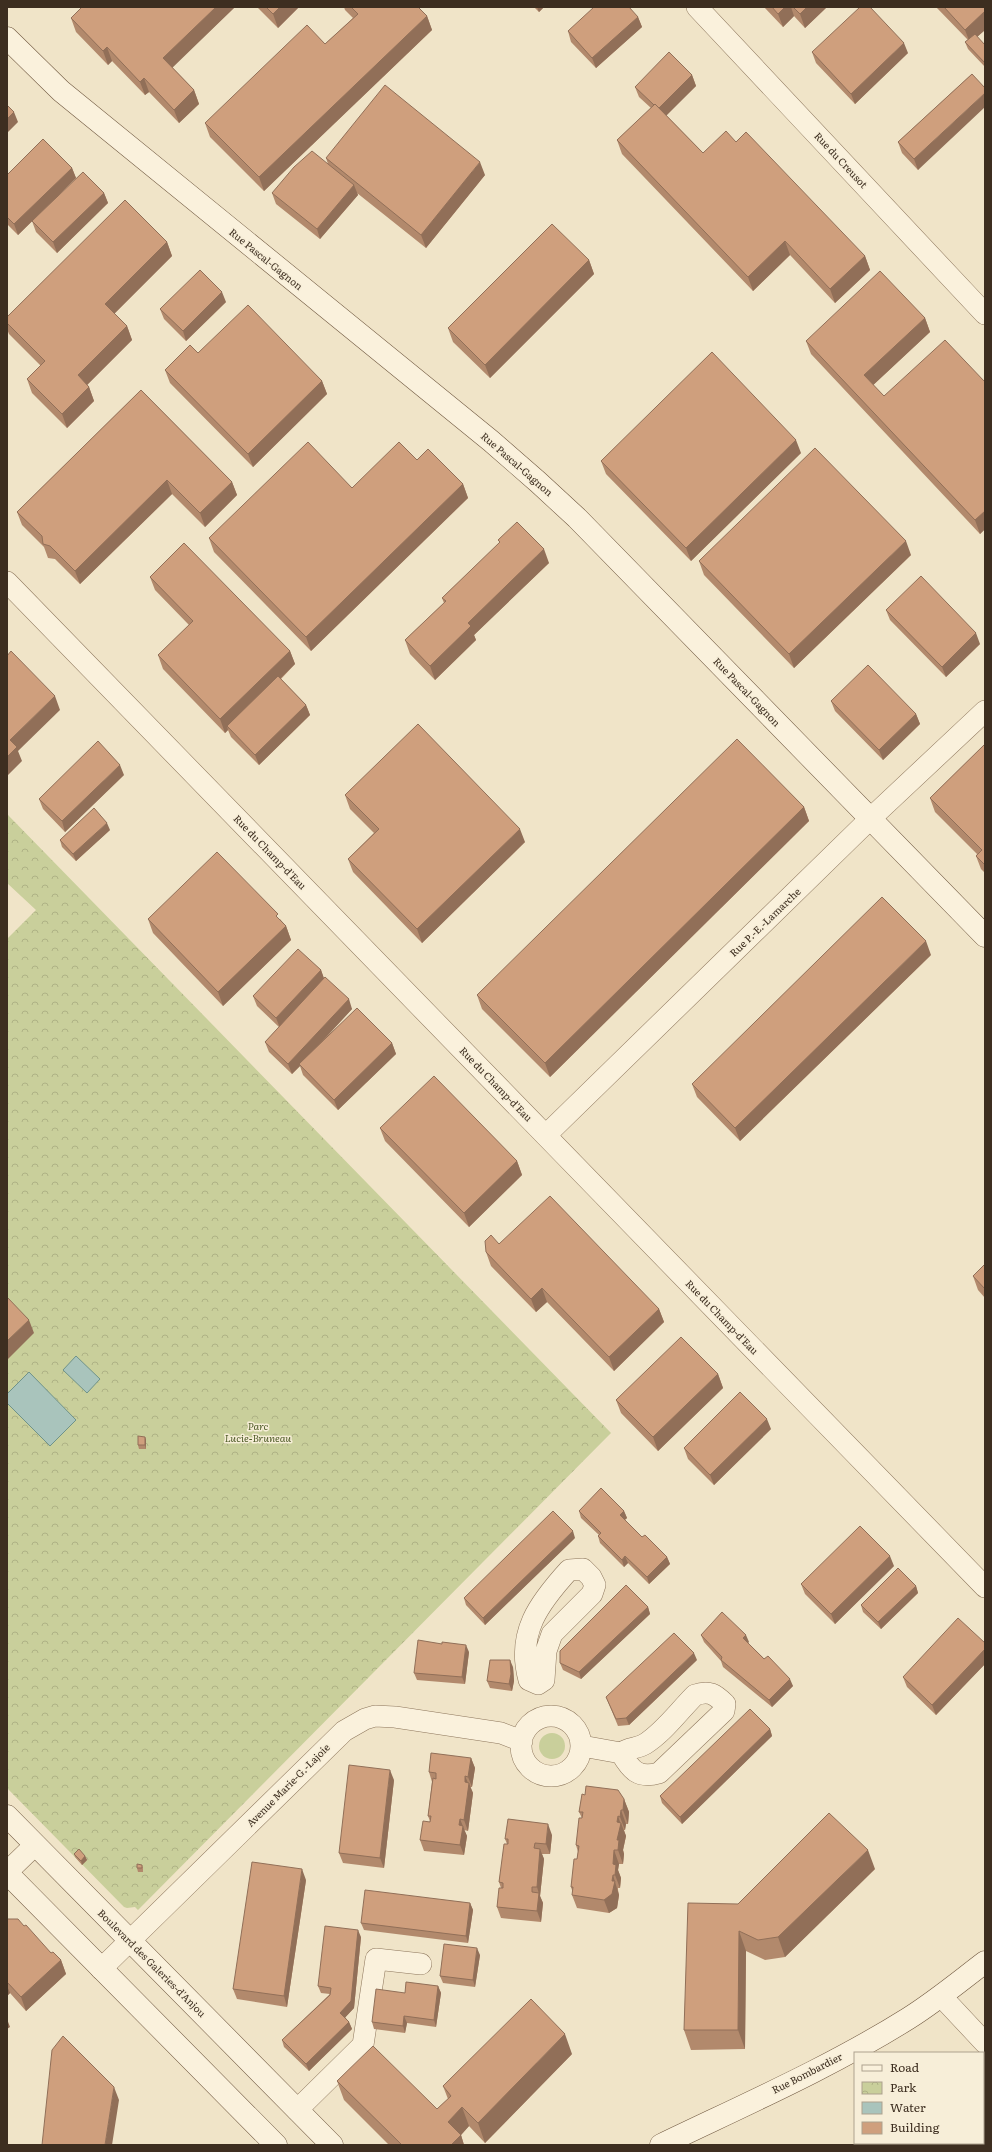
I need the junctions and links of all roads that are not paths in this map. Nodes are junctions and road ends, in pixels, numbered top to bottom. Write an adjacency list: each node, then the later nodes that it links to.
1 (697, 7): 3 (street, Rue du Creusot)
2 (7, 38): 6 (street, Rue Pascal-Gagnon)
3 (985, 314)
4 (7, 582): 8 (street, Rue du Champ-d'Eau)
5 (985, 711): 6 (street, Rue P.-E.-Lamarche)
6 (871, 818): 7 (street, Rue Pascal-Gagnon); 8 (street, Rue P.-E.-Lamarche)
7 (985, 936)
8 (546, 1135): 9 (street, Rue du Champ-d'Eau)
9 (985, 1587)
10 (538, 1684): 10 (street); 11 (street)
11 (546, 1717): 12 (street); 13 (street)
12 (522, 1741): 13 (street); 18 (street, Avenue Marie-G.-Lajoie)
13 (582, 1746): 14 (street)
14 (621, 1753): 14 (street)
15 (7, 1816): 16 (street, Boulevard des Galeries-d'Anjou)
16 (35, 1845): 17 (street); 18 (street, Boulevard des Galeries-d'Anjou)
17 (7, 1873): 21 (street)
18 (129, 1941): 21 (street, Avenue Marie-G.-Lajoie); 24 (street, Boulevard des Galeries-d'Anjou)
19 (985, 1962): 22 (street, Rue Bombardier)
20 (421, 1964): 24 (street)
21 (101, 1969): 25 (street)
22 (942, 1996): 23 (street); 27 (street, Rue Bombardier)
23 (985, 2043)
24 (298, 2110): 26 (street, Boulevard des Galeries-d'Anjou)
25 (276, 2145)
26 (332, 2145)
27 (661, 2145)

